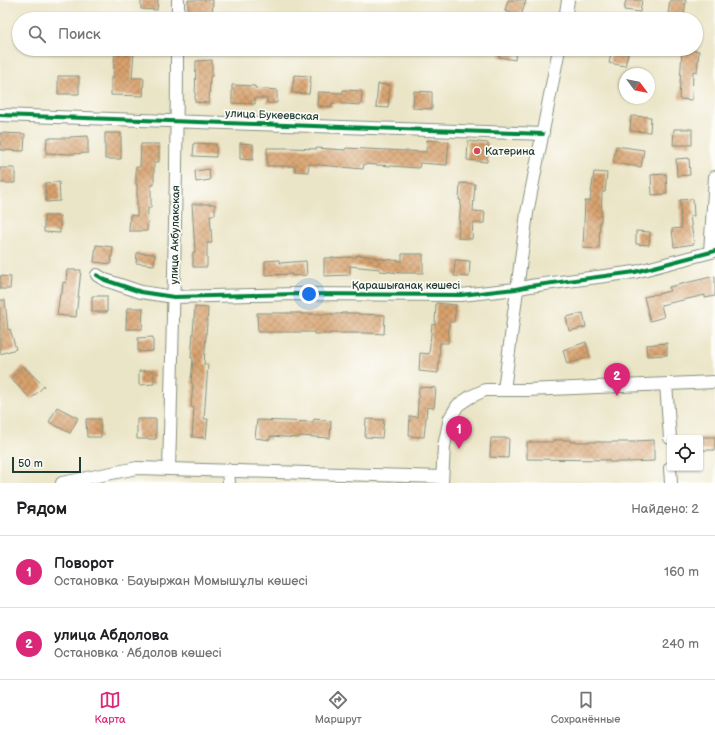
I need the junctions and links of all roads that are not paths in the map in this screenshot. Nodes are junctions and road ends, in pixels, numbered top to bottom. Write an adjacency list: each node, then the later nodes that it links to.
1 (178, 0): 3 (street)
2 (568, 0): 4 (street)
3 (178, 12)
4 (566, 12)
5 (178, 56): 8 (street, улица Акбулакская)
6 (558, 56): 9 (street)
7 (0, 115): 8 (street, улица Букеевская)
8 (177, 121): 9 (street, улица Букеевская); 14 (street, улица Акбулакская)
9 (543, 134): 13 (street)
10 (715, 177): 11 (street)
11 (713, 252): 13 (street, Қарашығанақ көшесі)
12 (97, 274): 14 (street, Қарашығанақ көшесі)
13 (516, 289): 14 (street, Қарашығанақ көшесі); 17 (street)
14 (174, 297): 19 (street, улица Акбулакская)
15 (715, 382): 16 (street)
16 (666, 384): 17 (street); 18 (street)
17 (504, 390): 22 (street)
18 (670, 435)
19 (169, 469): 20 (street); 23 (street)
20 (228, 470): 22 (street); 24 (street)
21 (670, 471): 25 (street)
22 (442, 480)
23 (62, 483)
24 (229, 483)
25 (671, 483)

